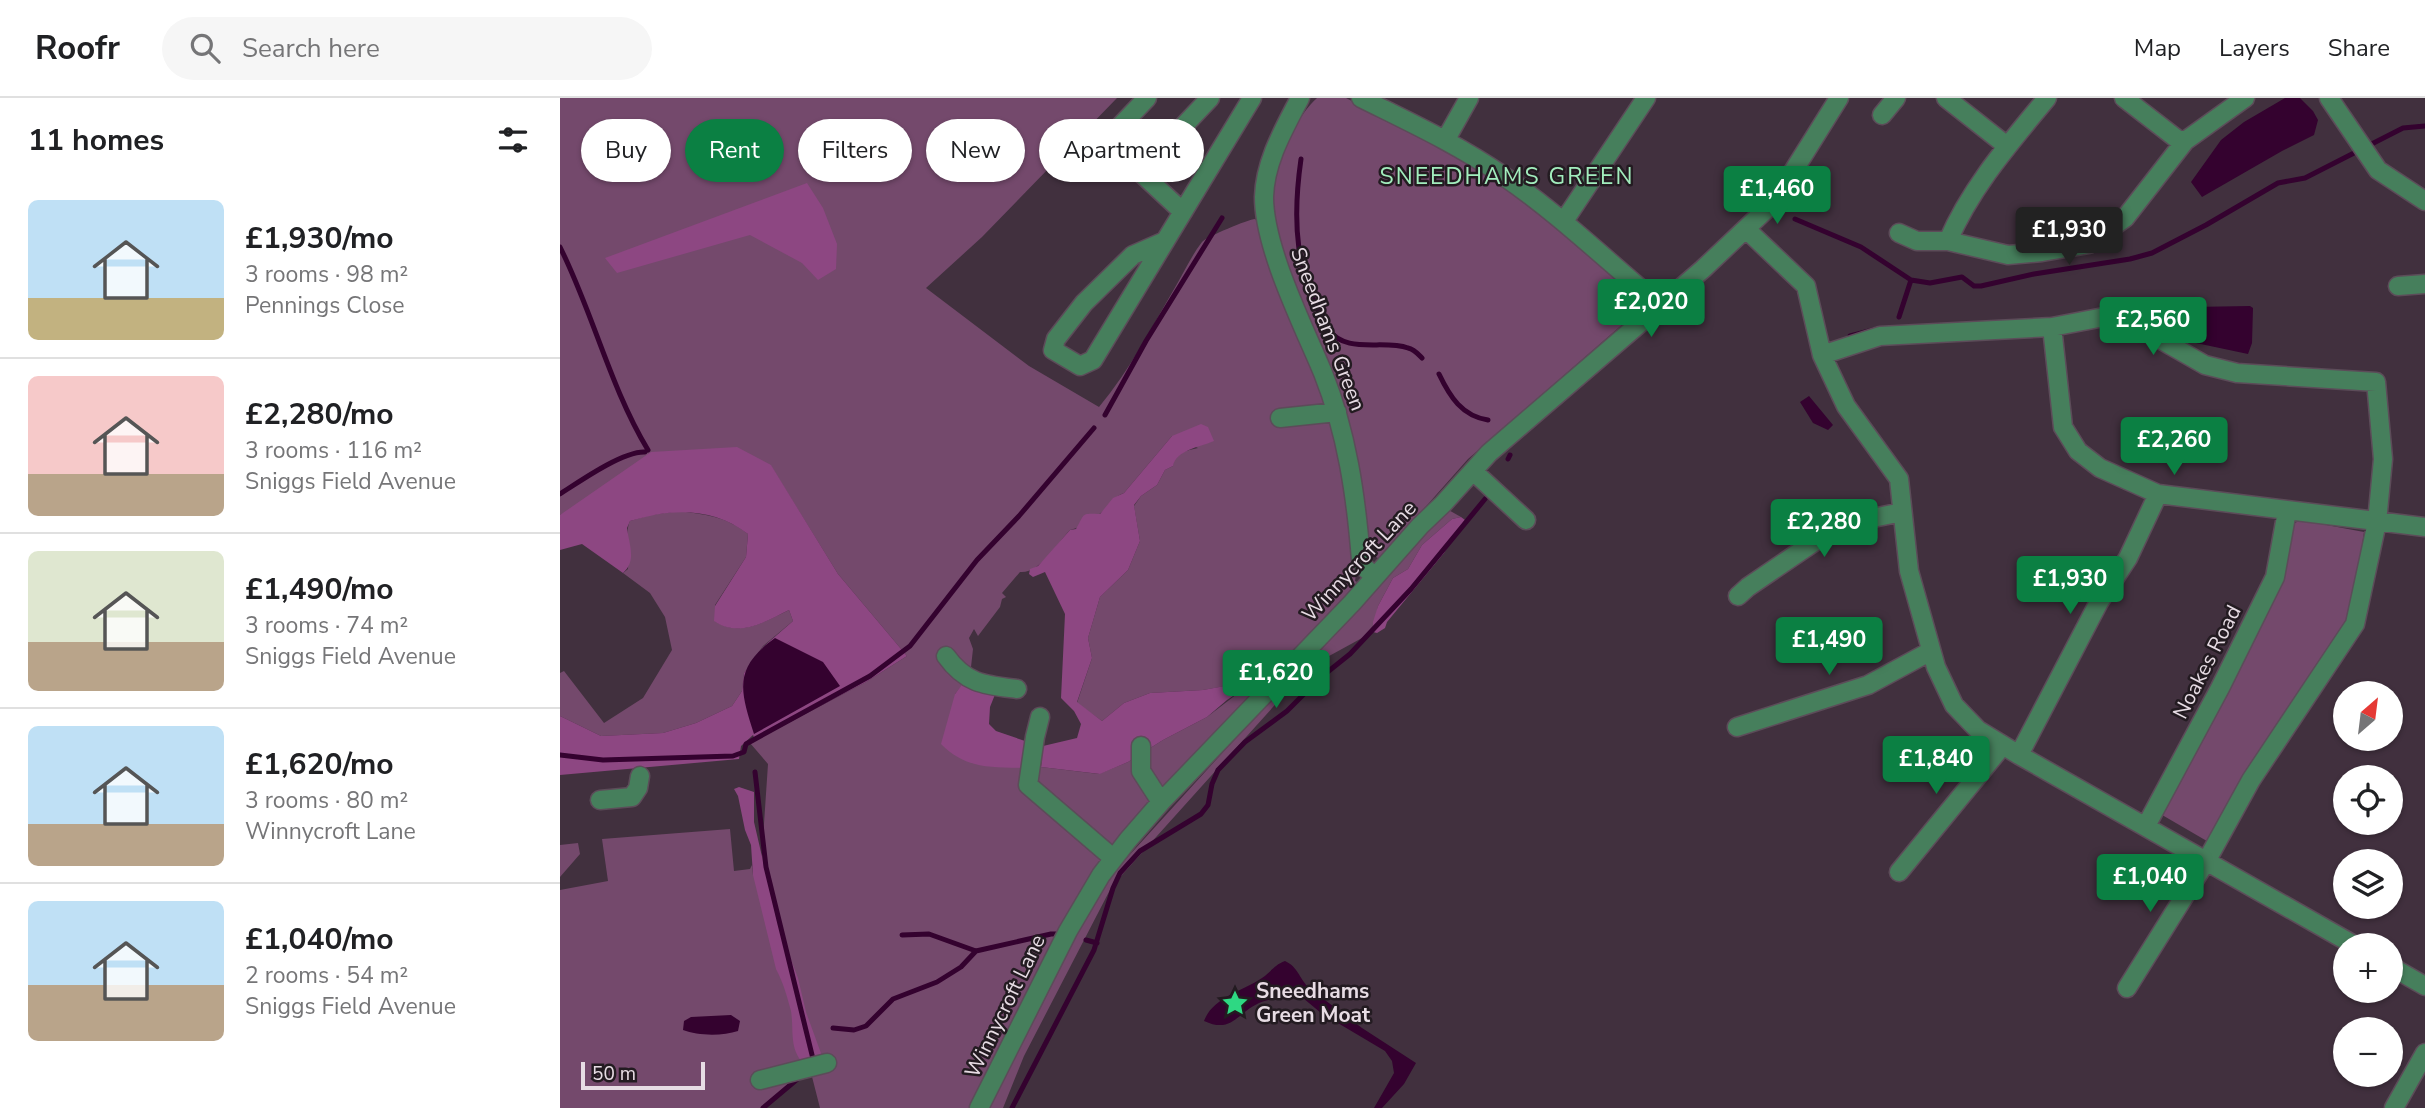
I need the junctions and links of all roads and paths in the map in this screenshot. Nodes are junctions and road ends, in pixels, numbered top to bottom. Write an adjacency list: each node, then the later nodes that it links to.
1 (1147, 98): 16 (street)
2 (1210, 98): 17 (street)
3 (1252, 98): 23 (street)
4 (1300, 98): 34 (street, Sneedhams Green)
5 (1361, 98): 18 (street)
6 (1469, 98): 18 (street)
7 (1646, 98): 24 (street)
8 (1839, 98): 25 (street, Winnycroft Lane)
9 (1896, 98): 15 (street)
10 (1946, 98): 20 (street)
11 (2048, 98): 20 (street)
12 (2124, 98): 19 (street)
13 (2245, 98): 19 (street)
14 (2329, 98): 22 (street)
15 (1882, 116)
16 (1127, 119)
17 (1190, 119)
18 (1446, 139): 24 (street)
19 (2185, 141): 28 (street)
20 (2007, 146): 28 (street)
21 (1150, 182): 23 (street)
22 (2425, 201)
23 (1182, 212): 27 (street)
24 (1563, 221): 31 (street)
25 (1746, 229): 31 (street, Winnycroft Lane); 33 (street)
26 (1899, 233): 28 (street)
27 (1165, 241): 27 (street)
28 (1948, 241)
29 (2425, 284): 30 (street)
30 (2398, 286)
31 (1660, 305): 36 (street, Winnycroft Lane)
32 (2052, 327): 33 (street); 37 (street); 41 (street)
33 (1822, 355): 39 (street)
34 (1337, 412): 35 (street); 43 (street, Sneedhams Green)
35 (1280, 418)
36 (1473, 471): 40 (street); 43 (street, Winnycroft Lane)
37 (2158, 494): 38 (street); 52 (street)
38 (2287, 511): 41 (street); 56 (street, Noakes Road)
39 (1902, 512): 44 (street); 45 (street)
40 (1527, 520)
41 (2377, 522): 42 (street); 58 (street)
42 (2425, 527)
43 (1375, 577): 55 (street, Winnycroft Lane)
44 (1738, 596)
45 (1931, 651): 49 (street); 50 (street)
46 (946, 656): 47 (street)
47 (1017, 689)
48 (1040, 717): 57 (street)
49 (1737, 727)
50 (2003, 745): 52 (street); 59 (street)
51 (1140, 746): 55 (street)
52 (2019, 755): 56 (street)
53 (640, 776): 54 (street)
54 (600, 800)
55 (1161, 802): 57 (street, Winnycroft Lane)
56 (2146, 826): 58 (street)
57 (1113, 858): 67 (street, Winnycroft Lane)
58 (2207, 860): 60 (street); 63 (street)
59 (1899, 872)
60 (2333, 933)
61 (2403, 973): 62 (street)
62 (2425, 986)
63 (2127, 988)
64 (2425, 1053): 68 (street)
65 (827, 1063): 66 (street)
66 (760, 1080)
67 (979, 1108)
68 (2394, 1108)

